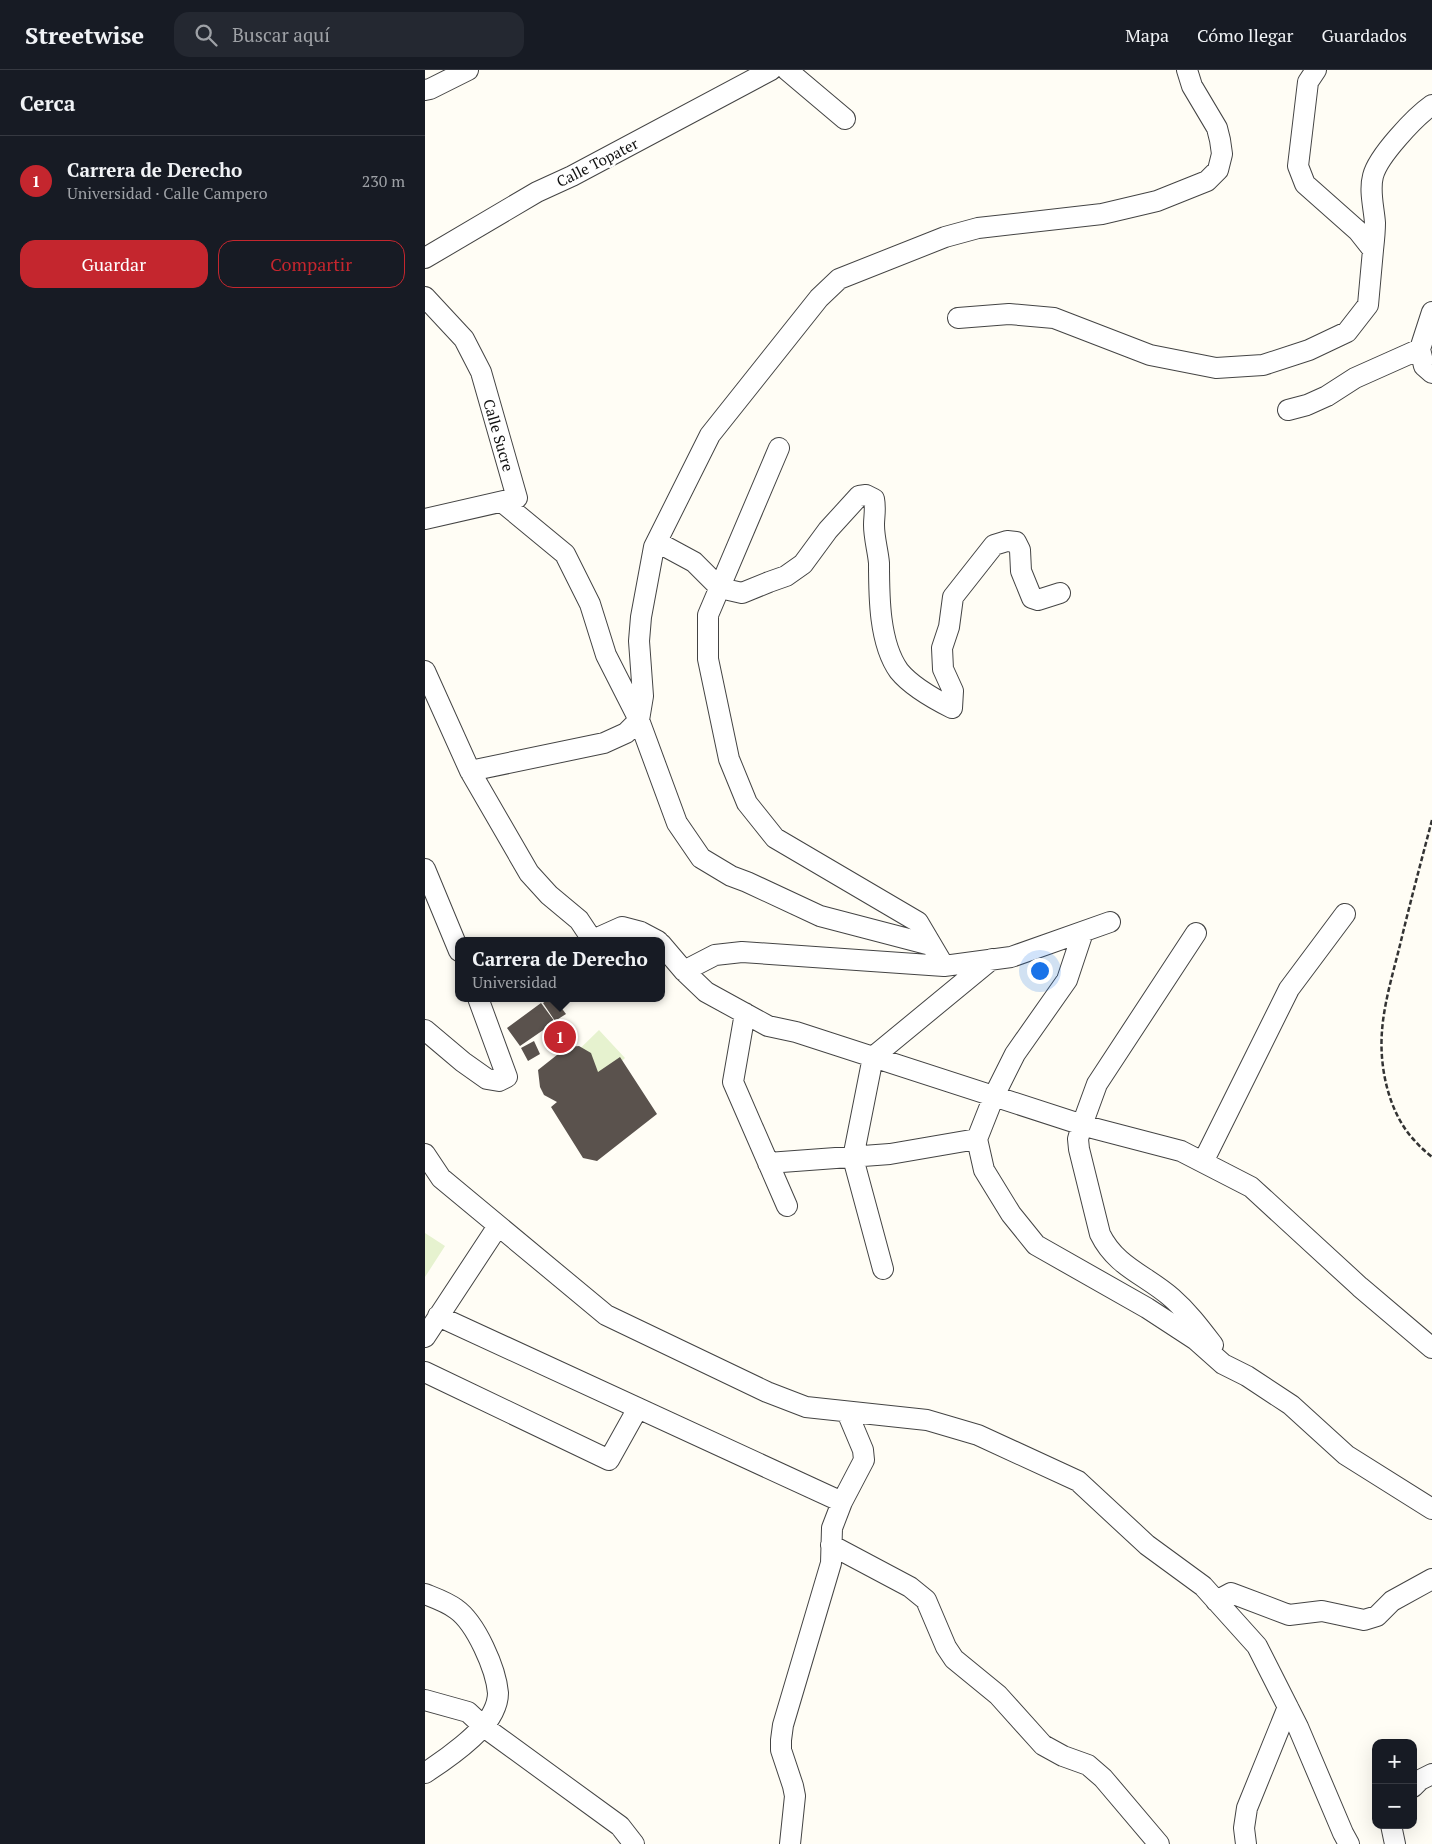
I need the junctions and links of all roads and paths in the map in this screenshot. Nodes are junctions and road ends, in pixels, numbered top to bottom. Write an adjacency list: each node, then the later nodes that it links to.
1 (468, 70): 6 (street)
2 (771, 70): 10 (street, Calle Topater)
3 (787, 70): 8 (street)
4 (1187, 70): 20 (street)
5 (1316, 70): 9 (street)
6 (425, 90)
7 (1432, 104): 9 (street)
8 (845, 119)
9 (1373, 250): 13 (street)
10 (425, 258)
11 (425, 297): 18 (street, Calle Sucre)
12 (1432, 312): 14 (street)
13 (958, 318)
14 (1420, 349): 15 (street); 16 (street)
15 (1432, 373)
16 (1288, 410)
17 (779, 448): 21 (street)
18 (502, 502): 19 (street); 24 (street)
19 (425, 519)
20 (657, 542): 21 (street); 24 (street)
21 (720, 588): 22 (street); 36 (street)
22 (1061, 594)
23 (425, 671): 25 (street)
24 (639, 720): 25 (street); 36 (street)
25 (470, 771): 32 (street)
26 (1432, 820): 49 (path)
27 (425, 869): 35 (street)
28 (1345, 914): 51 (street)
29 (1110, 922): 30 (street)
30 (1083, 932): 38 (street); 45 (street)
31 (1196, 932): 46 (street)
32 (591, 937)
33 (600, 937): 34 (street)
34 (650, 937)
35 (455, 941)
36 (931, 945): 39 (street)
37 (665, 949): 40 (street)
38 (992, 959): 39 (street); 44 (street)
39 (943, 966): 40 (street)
40 (684, 971): 42 (street)
41 (485, 1002): 43 (street)
42 (745, 1013): 44 (street); 52 (street)
43 (425, 1030)
44 (873, 1057): 45 (street); 50 (street)
45 (994, 1096): 46 (street); 47 (street)
46 (1082, 1125): 51 (street); 59 (street)
47 (977, 1139): 50 (street); 59 (street)
48 (425, 1154): 54 (street)
49 (1432, 1157)
50 (853, 1158): 52 (street); 55 (street)
51 (1203, 1162): 58 (street)
52 (768, 1163): 53 (street)
53 (787, 1206)
54 (499, 1226): 56 (street); 62 (street)
55 (883, 1269)
56 (439, 1316): 57 (street); 61 (street)
57 (425, 1337)
58 (1432, 1348)
59 (1229, 1367): 64 (street)
60 (425, 1372): 61 (street)
61 (638, 1408): 63 (street)
62 (847, 1412): 63 (street); 68 (street)
63 (842, 1502): 65 (street)
64 (1432, 1509)
65 (831, 1545): 77 (street); 78 (street)
66 (1432, 1578): 68 (street)
67 (425, 1594): 71 (street)
68 (1216, 1601): 70 (street)
69 (425, 1700): 71 (street)
70 (1288, 1707): 79 (street); 80 (street)
71 (484, 1727): 72 (street); 76 (street)
72 (425, 1773)
73 (1432, 1774): 74 (street)
74 (1416, 1784)
75 (1392, 1829): 81 (street)
76 (633, 1844)
77 (790, 1844)
78 (1159, 1844)
79 (1245, 1844)
80 (1349, 1844)
81 (1395, 1844)

